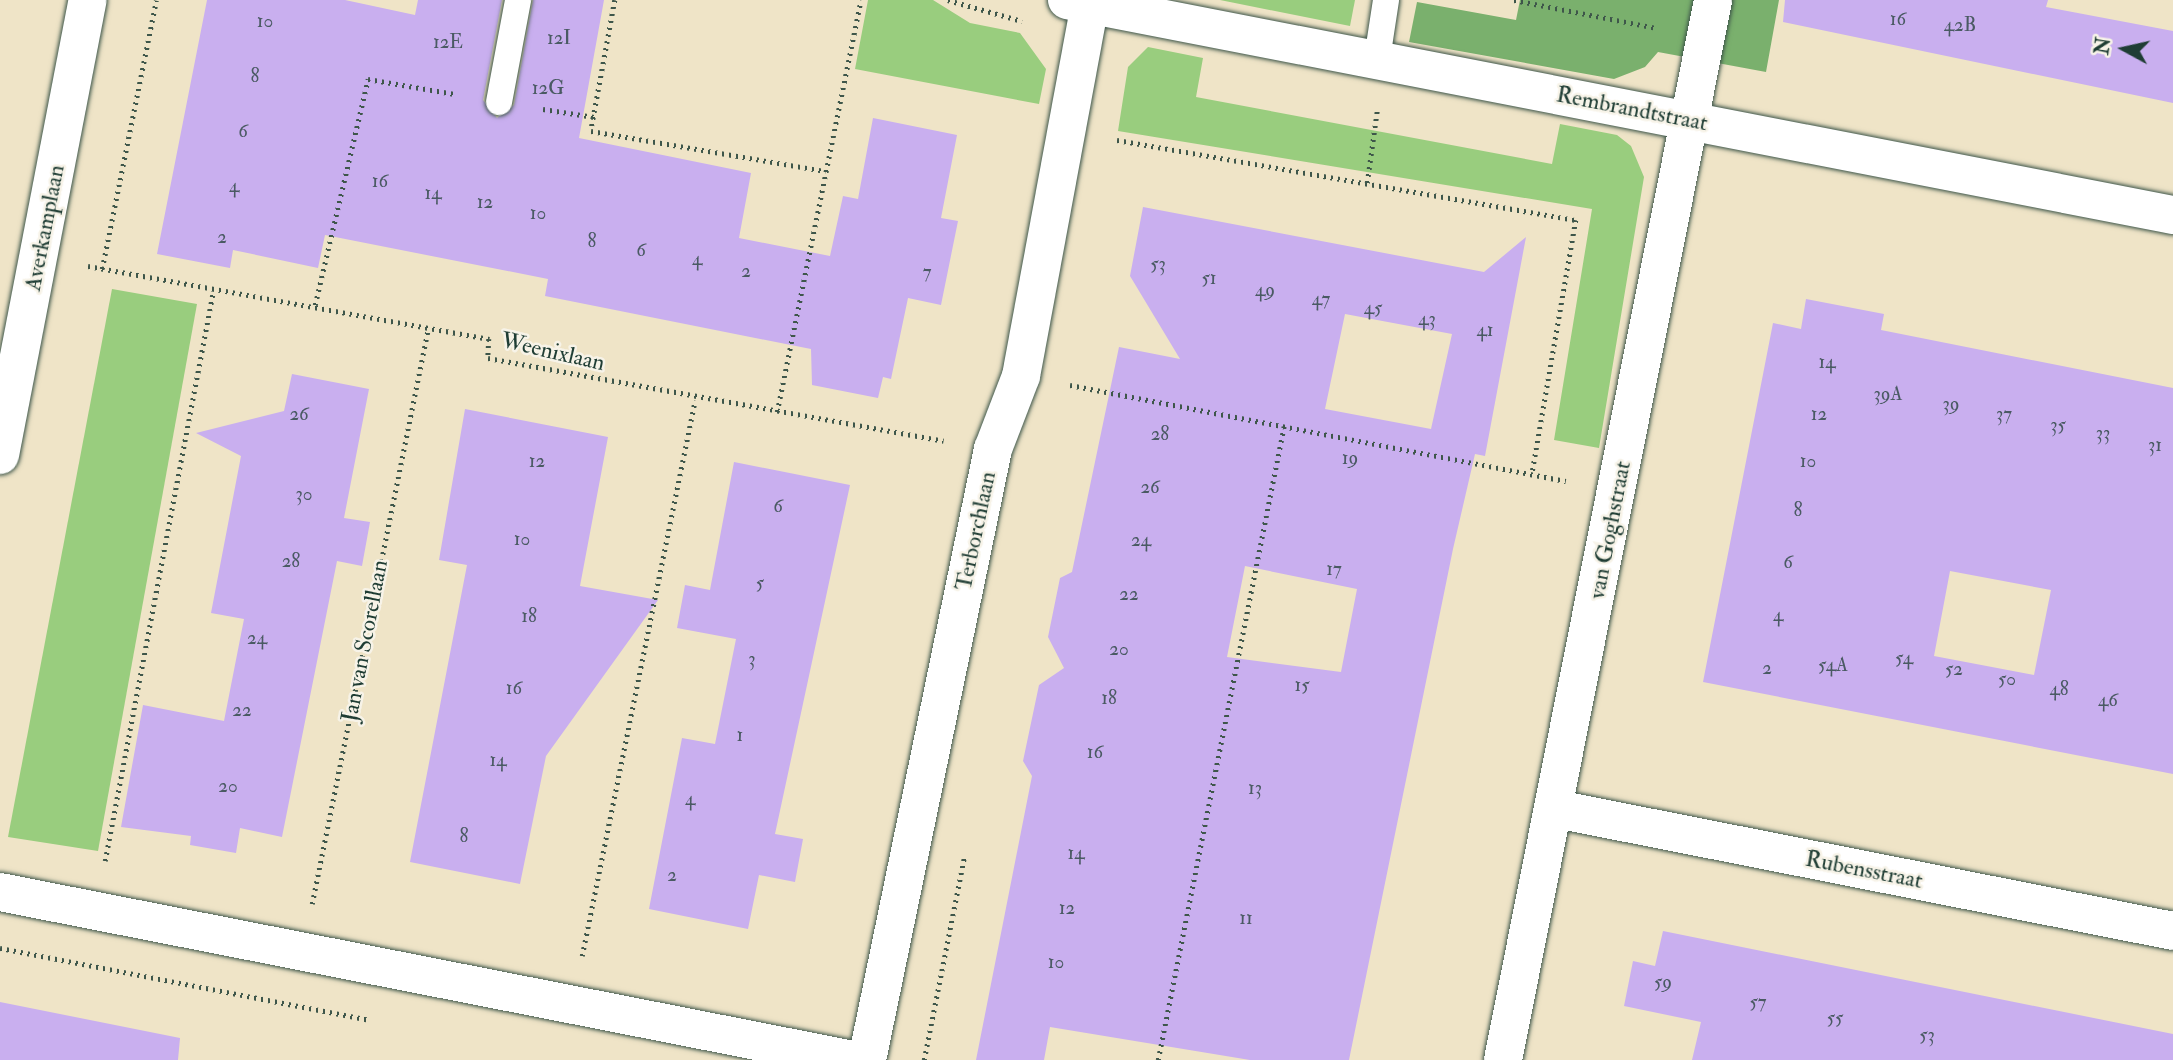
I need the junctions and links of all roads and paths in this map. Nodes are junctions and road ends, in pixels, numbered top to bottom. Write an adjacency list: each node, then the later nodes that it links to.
1 (88, 0): 21 (street, Averkamplaan)
2 (156, 0): 22 (path)
3 (518, 0): 14 (lane)
4 (615, 0): 15 (path)
5 (861, 0): 18 (path)
6 (948, 0): 11 (path)
7 (1386, 0): 13 (lane)
8 (1514, 0): 12 (path)
9 (1713, 0): 12 (street, van Goghstraat)
10 (1079, 2): 13 (street, Rembrandtstraat); 17 (street, Terborchlaan)
11 (1031, 23)
12 (1706, 37): 16 (street, van Goghstraat)
13 (1377, 59): 16 (street, Rembrandtstraat); 19 (path)
14 (499, 102): 15 (path); 24 (path)
15 (594, 117): 18 (path)
16 (1690, 120): 20 (street, Rembrandtstraat); 33 (street, van Goghstraat)
17 (1067, 125): 19 (path); 26 (street, Terborchlaan)
18 (826, 171): 28 (path)
19 (1367, 183): 32 (path)
20 (2173, 215)
21 (41, 255): 22 (path, Weenixlaan); 31 (street, Averkamplaan)
22 (102, 270): 23 (path, Weenixlaan)
23 (213, 292): 24 (path, Weenixlaan); 36 (path)
24 (316, 305): 25 (path, Weenixlaan)
25 (428, 329): 27 (path, Weenixlaan); 39 (path, Jan van Scorellaan)
26 (1021, 376): 29 (path); 30 (street, Terborchlaan)
27 (695, 400): 28 (path, Weenixlaan); 40 (path)
28 (777, 412): 30 (path, Weenixlaan)
29 (1284, 426): 32 (path); 44 (path)
30 (993, 449): 43 (street, Terborchlaan)
31 (0, 455)
32 (1532, 474): 33 (path)
33 (1617, 491): 34 (street, van Goghstraat)
34 (1556, 809): 37 (street, Rubensstraat); 45 (street, van Goghstraat)
35 (0, 892): 36 (street)
36 (96, 910): 39 (street)
37 (2173, 931)
38 (0, 948): 41 (path)
39 (303, 953): 40 (street)
40 (572, 1009): 42 (street)
41 (376, 1021)
42 (853, 1060)
43 (867, 1060)
44 (1158, 1060)
45 (1503, 1060)

